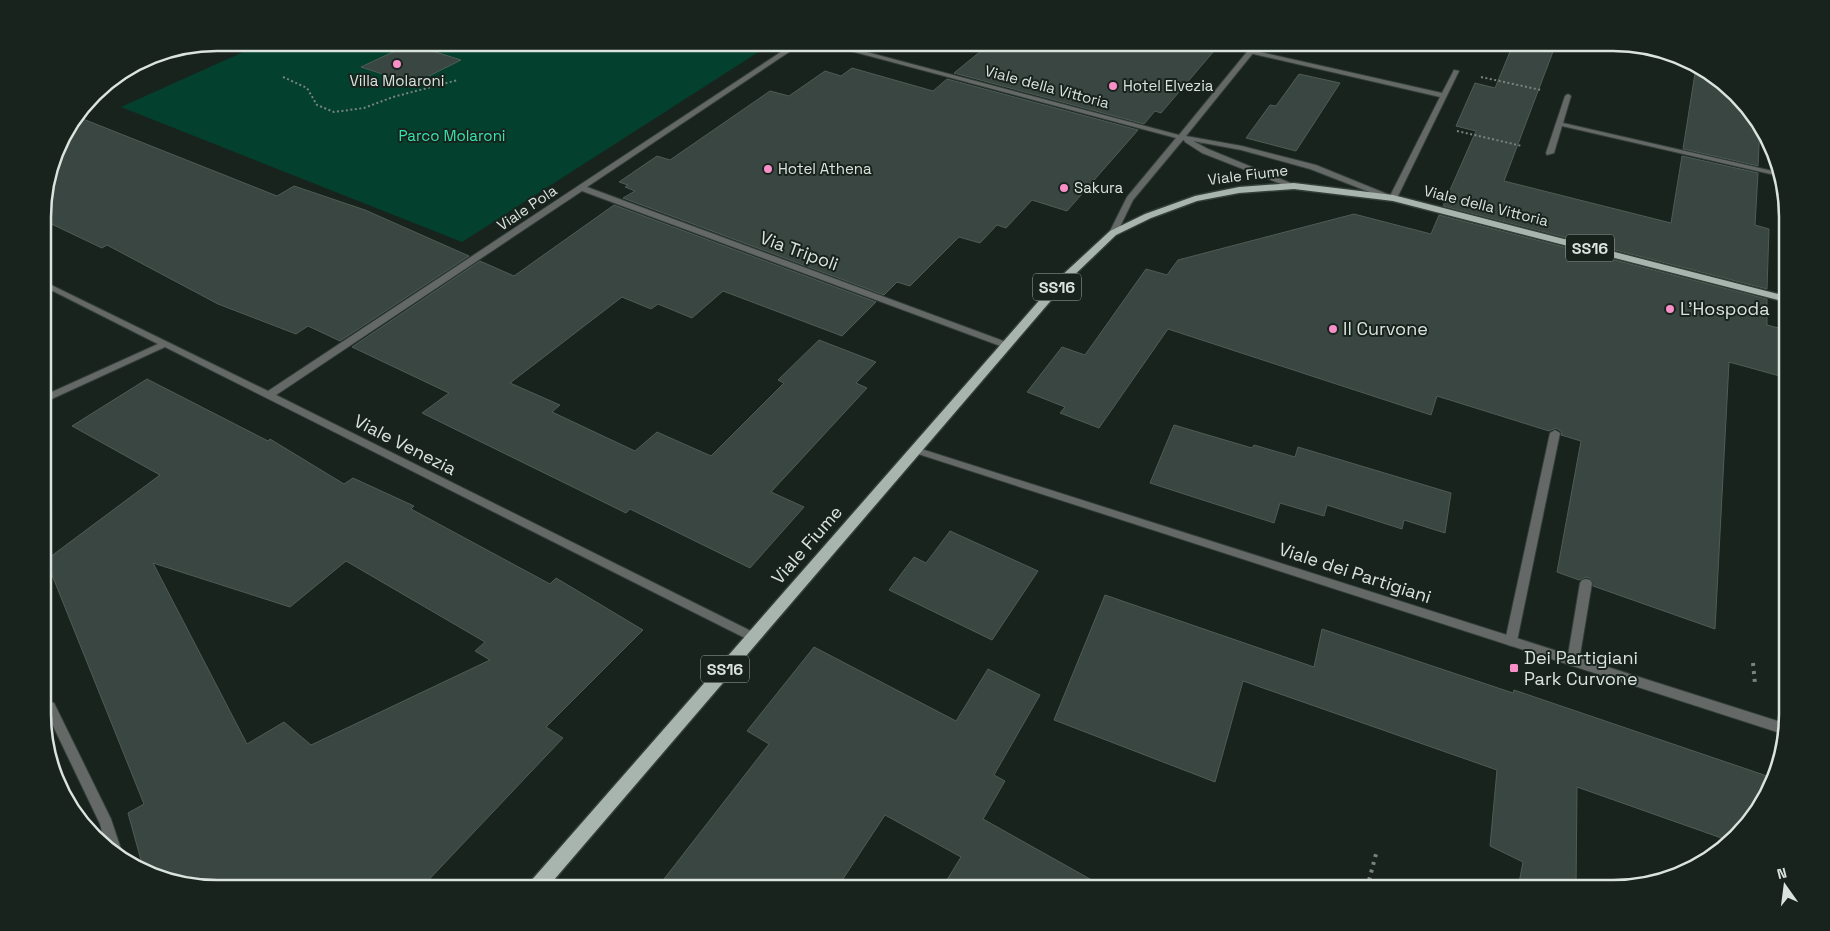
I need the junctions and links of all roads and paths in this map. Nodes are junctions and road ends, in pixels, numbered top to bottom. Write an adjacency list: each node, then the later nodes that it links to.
1 (277, 51): 6 (path)
2 (788, 51): 15 (street, Viale Pola)
3 (854, 51): 11 (street, Viale della Vittoria)
4 (1251, 52): 7 (street); 11 (street, Viale Fiume)
5 (1456, 71): 7 (street); 8 (path)
6 (458, 80)
7 (1444, 96): 9 (street)
8 (1568, 96): 10 (street)
9 (1430, 124): 12 (path); 16 (street)
10 (1560, 124): 12 (street); 13 (street)
11 (1180, 137): 14 (street, Viale della Vittoria); 16 (street, Viale della Vittoria); 17 (street, Viale Fiume)
12 (1550, 153)
13 (1772, 173)
14 (1294, 186): 16 (main road, Viale Fiume / SS16); 17 (main road, Viale Fiume / SS16)
15 (582, 188): 21 (street, Via Tripoli); 22 (street, Viale Pola)
16 (1393, 198): 19 (main road, Viale della Vittoria / SS16)
17 (1113, 233): 21 (main road, Viale Fiume / SS16)
18 (52, 287): 20 (street, Viale Venezia)
19 (1779, 297)
20 (165, 344): 22 (street, Viale Venezia); 23 (street)
21 (1006, 345): 25 (main road, Viale Fiume / SS16)
22 (270, 395): 27 (street, Viale Venezia)
23 (52, 396)
24 (1555, 433): 28 (street)
25 (915, 450): 27 (main road, Viale Fiume / SS16); 28 (street, Viale dei Partigiani)
26 (1586, 583): 29 (street)
27 (753, 637): 37 (main road, Viale Fiume / SS16)
28 (1512, 642): 29 (street, Viale dei Partigiani)
29 (1574, 661): 33 (street, Viale dei Partigiani)
30 (1753, 663): 31 (path)
31 (1755, 684)
32 (51, 716): 34 (street)
33 (1778, 727)
34 (112, 842)
35 (1376, 854): 36 (path)
36 (1369, 879)
37 (543, 880)

